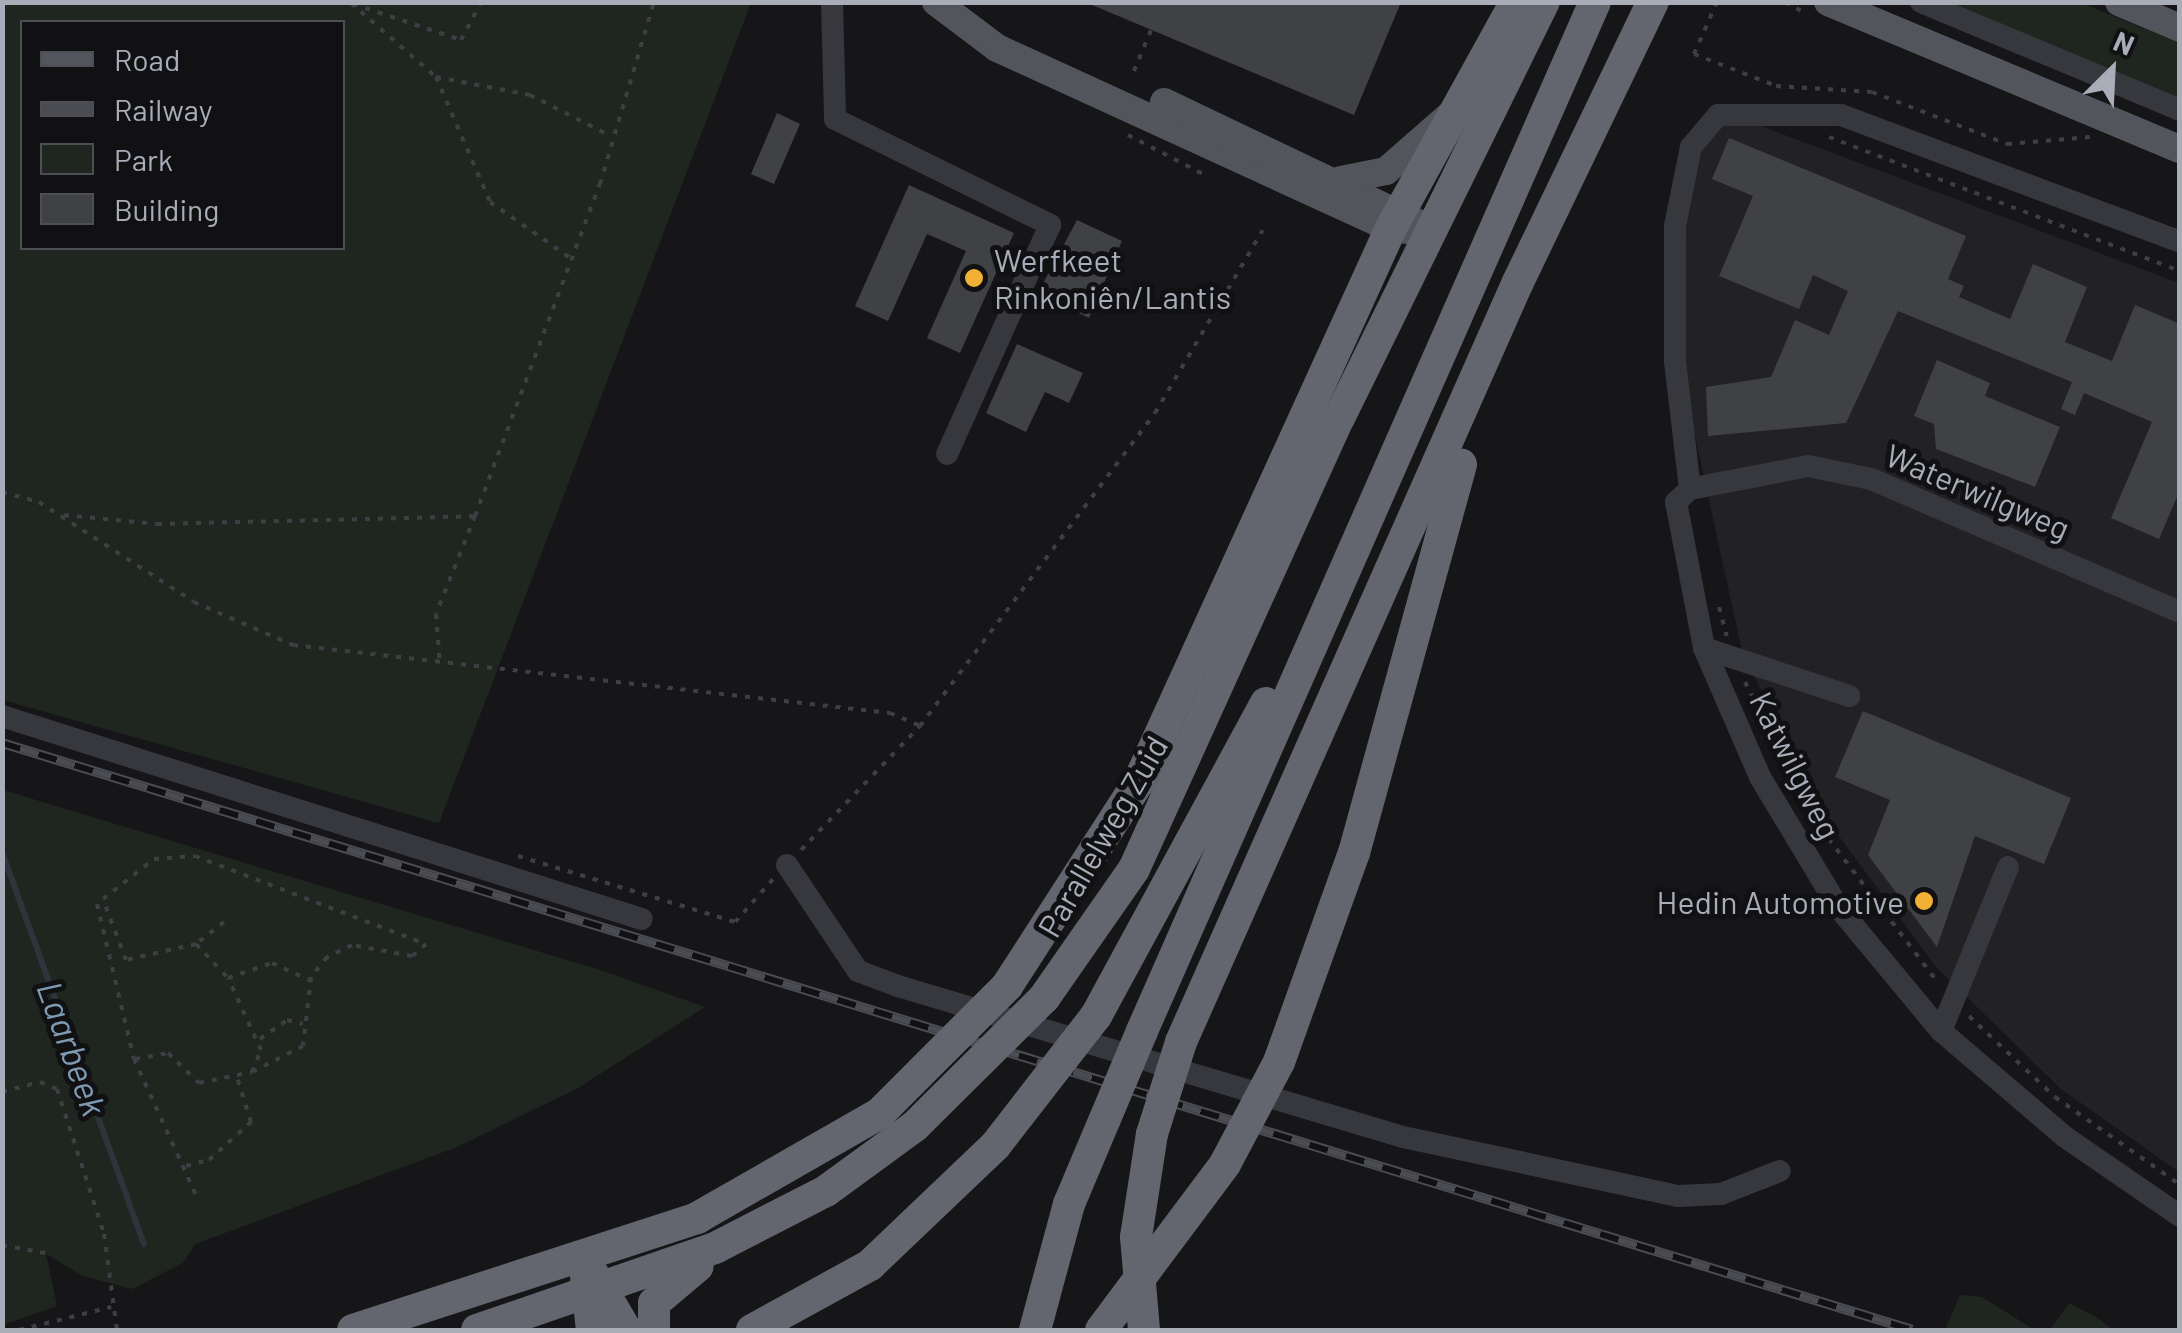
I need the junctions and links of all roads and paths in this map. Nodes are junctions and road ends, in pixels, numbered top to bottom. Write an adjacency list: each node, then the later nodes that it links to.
1 (481, 2): 14 (path)
2 (654, 2): 24 (path)
3 (832, 2): 37 (street)
4 (936, 2): 30 (main road)
5 (962, 2): 29 (main road)
6 (1516, 2): 21 (highway, Parallelweg Zuid)
7 (1544, 2): 32 (highway, Parallelweg Zuid)
8 (1595, 2): 42 (highway)
9 (1653, 2): 36 (highway)
10 (1716, 2): 19 (path)
11 (1828, 2): 27 (main road)
12 (1920, 2): 22 (street)
13 (2118, 2): 15 (main road)
14 (350, 3): 18 (path)
15 (2180, 28)
16 (1152, 30): 17 (path)
17 (1134, 71)
18 (436, 77): 24 (path); 34 (path)
19 (1776, 86): 20 (path); 25 (path)
20 (1792, 98)
21 (1458, 108): 29 (main road); 30 (highway, Parallelweg Zuid)
22 (2180, 110)
23 (1121, 126): 28 (path)
24 (610, 135): 34 (path)
25 (2090, 137)
26 (1830, 138): 35 (path)
27 (2180, 149)
28 (1203, 174)
29 (1339, 180): 30 (main road)
30 (1396, 218): 32 (main road); 76 (highway, Parallelweg Zuid, bridge)
31 (1264, 230): 50 (path)
32 (1431, 233): 74 (highway, Parallelweg Zuid, bridge)
33 (2180, 242): 38 (street, Katwilgweg)
34 (573, 260): 41 (path)
35 (2180, 271)
36 (1478, 371): 89 (highway, bridge); 90 (highway, bridge)
37 (947, 454)
38 (1687, 490): 44 (street, Waterwilgweg); 45 (street, Katwilgweg)
39 (2, 492): 40 (path)
40 (60, 515): 41 (path); 47 (path)
41 (476, 516): 47 (path)
42 (1352, 545): 87 (highway, bridge); 88 (highway, bridge)
43 (1714, 588): 46 (path)
44 (2180, 612)
45 (1704, 648): 46 (street); 62 (street, Katwilgweg)
46 (1732, 654): 48 (street); 60 (path)
47 (440, 666): 50 (path)
48 (1850, 696)
49 (2, 716): 55 (street)
50 (920, 726): 52 (path)
51 (510, 853): 52 (path)
52 (787, 864): 69 (street)
53 (2008, 867): 60 (street)
54 (97, 904): 64 (path)
55 (642, 919)
56 (224, 922): 57 (path)
57 (196, 944): 58 (path); 59 (path)
58 (228, 978): 59 (path); 63 (path)
59 (311, 980): 61 (path)
60 (1955, 1002): 62 (street); 70 (path)
61 (303, 1024): 63 (path); 65 (path)
62 (1941, 1030): 72 (street, Katwilgweg)
63 (258, 1040): 65 (path)
64 (134, 1059): 66 (path); 68 (path)
65 (252, 1072): 66 (path)
66 (236, 1077): 68 (path)
67 (2, 1092): 77 (path)
68 (186, 1166): 71 (path)
69 (1780, 1172)
70 (2180, 1185)
71 (197, 1198)
72 (2180, 1216)
73 (2, 1245): 75 (path)
74 (715, 1248): 76 (highway, Parallelweg Zuid); 86 (highway)
75 (45, 1253)
76 (592, 1281): 80 (highway, Parallelweg Zuid); 81 (highway, Parallelweg Zuid); 84 (highway); 85 (highway)
77 (111, 1307): 78 (path); 79 (path)
78 (19, 1330)
79 (116, 1330)
80 (352, 1330)
81 (477, 1330)
82 (523, 1330): 83 (highway)
83 (573, 1330)
84 (592, 1330)
85 (626, 1330)
86 (654, 1330)
87 (752, 1330)
88 (1035, 1330)
89 (1101, 1330)
90 (1144, 1330)

